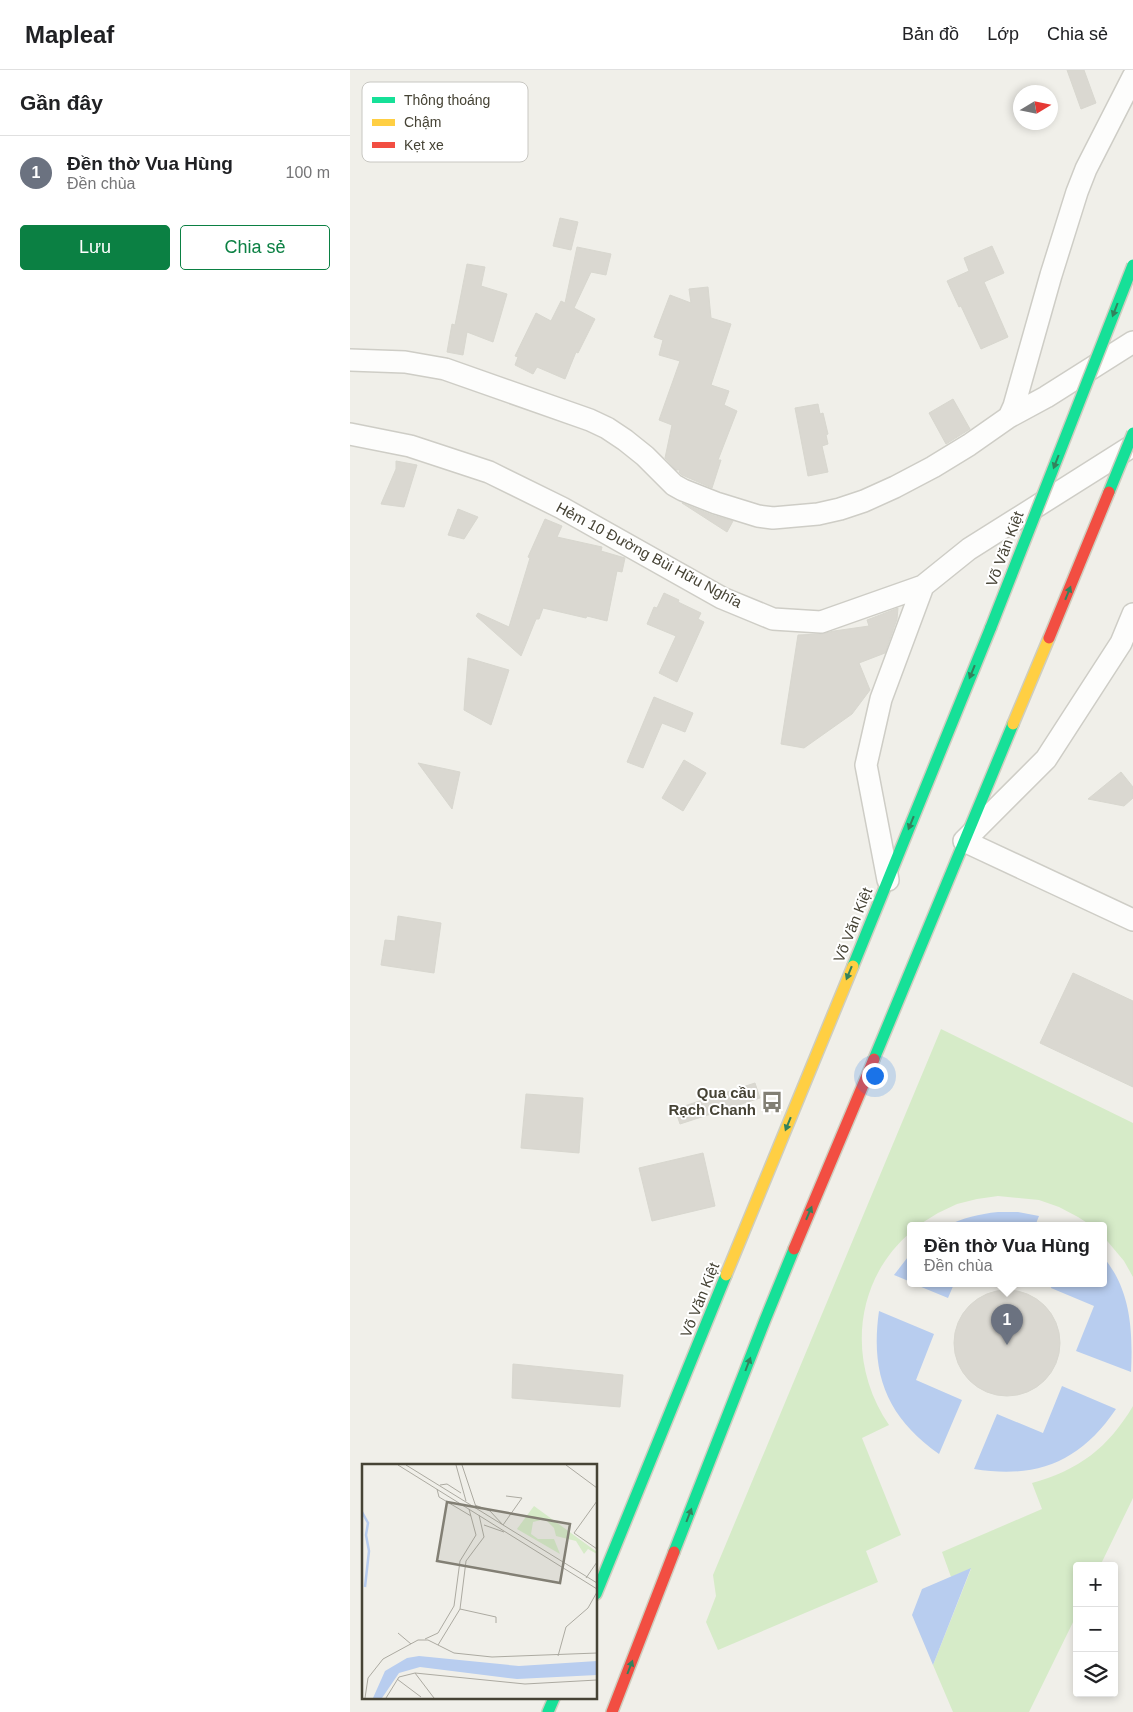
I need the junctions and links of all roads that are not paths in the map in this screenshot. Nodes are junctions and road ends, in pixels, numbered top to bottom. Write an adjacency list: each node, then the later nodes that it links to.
1 (1133, 77): 5 (street)
2 (1133, 265): 12 (main road, Võ Văn Kiệt, one-way to 12, bridge)
3 (1133, 342): 5 (street)
4 (350, 360): 5 (street)
5 (1010, 417)
6 (1133, 433): 11 (main road, one-way to 6, bridge)
7 (350, 434): 9 (street, Hẻm 10 Đường Bùi Hữu Nghĩa)
8 (1133, 445): 9 (street, Hẻm 10 Đường Bùi Hữu Nghĩa)
9 (923, 586): 12 (street)
10 (1133, 614): 11 (street)
11 (964, 841): 13 (street); 17 (main road, one-way to 11)
12 (888, 880): 14 (main road, Võ Văn Kiệt, one-way to 14)
13 (1133, 920)
14 (598, 1589)
15 (553, 1700): 16 (main road)
16 (548, 1712)
17 (612, 1712)

